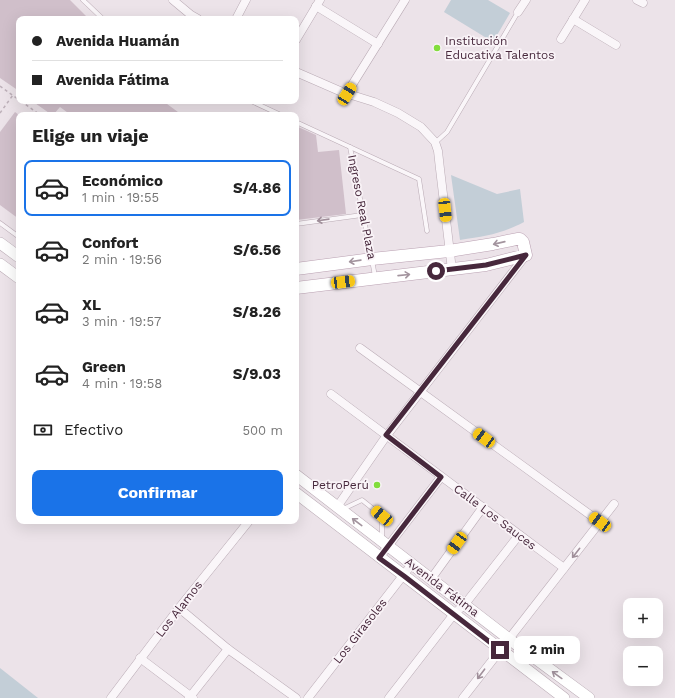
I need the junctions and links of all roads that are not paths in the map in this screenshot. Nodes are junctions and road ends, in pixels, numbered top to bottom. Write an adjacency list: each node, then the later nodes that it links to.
1 (84, 0): 9 (lane)
2 (173, 0): 10 (street)
3 (246, 0): 11 (street)
4 (405, 0): 15 (street)
5 (526, 0): 8 (street)
6 (585, 0): 12 (street)
7 (318, 3): 13 (street); 15 (street)
8 (518, 12): 22 (lane)
9 (100, 16)
10 (192, 16)
11 (238, 16)
12 (573, 19): 14 (street); 16 (street)
13 (299, 35)
14 (561, 39)
15 (378, 44): 18 (street)
16 (616, 45)
17 (299, 73): 18 (street)
18 (347, 94): 22 (street)
19 (257, 104): 20 (lane)
20 (275, 112)
21 (299, 123): 23 (lane, Ingreso Real Plaza)
22 (435, 142): 30 (street)
23 (350, 147): 24 (lane, Ingreso Real Plaza); 27 (lane)
24 (362, 215): 26 (lane, one-way to 26); 33 (lane, Ingreso Real Plaza)
25 (0, 223): 28 (lane)
26 (299, 224)
27 (427, 231)
28 (16, 234)
29 (0, 243): 31 (main road)
30 (449, 251): 32 (main road, one-way to 30); 33 (main road); 36 (street)
31 (16, 255)
32 (526, 255): 36 (main road); 41 (street)
33 (372, 258): 35 (main road, one-way to 35); 38 (lane, Ingreso Real Plaza)
34 (0, 264): 37 (main road)
35 (299, 269)
36 (452, 270): 38 (main road, one-way to 36)
37 (16, 272)
38 (375, 278): 39 (main road)
39 (299, 288)
40 (360, 348): 41 (street)
41 (420, 392): 43 (street); 50 (street)
42 (331, 394): 43 (street, Calle Los Sauces)
43 (386, 435): 45 (street, Calle Los Sauces); 49 (street)
44 (299, 477): 49 (main road, Avenida Fátima)
45 (441, 477): 48 (street, Calle Los Sauces); 53 (street)
46 (299, 495): 54 (main road, Avenida Fátima)
47 (614, 504): 50 (street)
48 (483, 507): 52 (street, Calle Los Sauces); 58 (street)
49 (339, 509): 53 (main road, Avenida Fátima, one-way to 49); 53 (lane)
50 (600, 522): 56 (street, one-way to 56)
51 (247, 524): 60 (street, Los Alamos)
52 (519, 535): 56 (street, Calle Los Sauces); 59 (street)
53 (385, 544): 54 (street); 55 (main road, Avenida Fátima)
54 (379, 558): 57 (main road, Avenida Fátima)
55 (412, 564): 57 (street, Los Girasoles); 58 (main road, Avenida Fátima)
56 (564, 568): 62 (street)
57 (404, 576): 61 (main road, Avenida Fátima); 69 (street, Los Girasoles)
58 (431, 579): 59 (main road, Avenida Fátima)
59 (465, 604): 61 (street); 62 (main road, Avenida Fátima)
60 (179, 608): 63 (street); 65 (street, Los Alamos)
61 (454, 614): 64 (main road, Avenida Fátima); 70 (street)
62 (509, 639): 64 (street); 73 (main road, Avenida Fátima, one-way to 62)
63 (228, 649): 66 (street); 68 (street)
64 (500, 650): 71 (street, one-way to 71); 72 (main road, Avenida Fátima)
65 (140, 658): 66 (street); 67 (street, Los Alamos)
66 (190, 697)
67 (111, 698)
68 (296, 698)
69 (308, 698)
70 (389, 698)
71 (463, 698)
72 (564, 698)
73 (589, 698)

